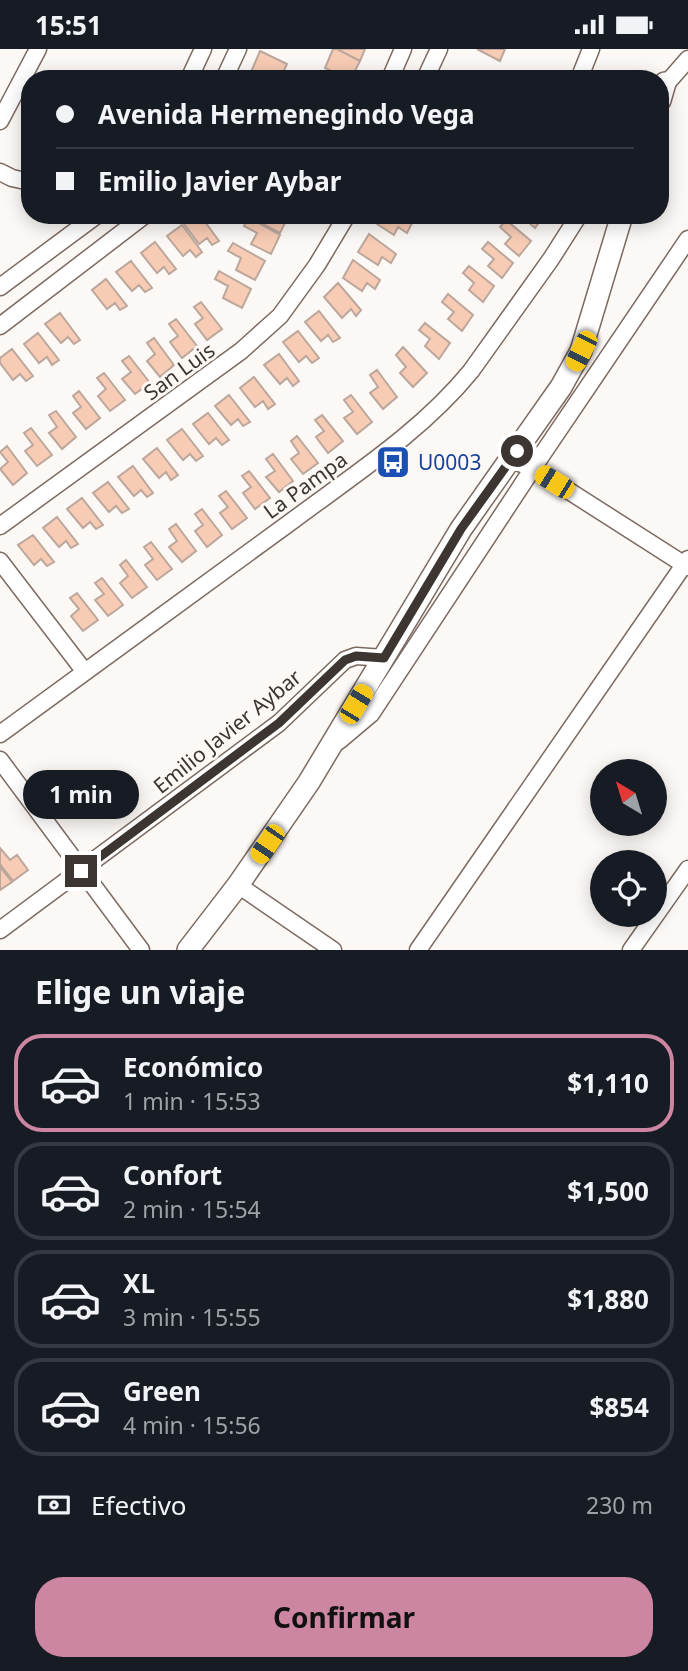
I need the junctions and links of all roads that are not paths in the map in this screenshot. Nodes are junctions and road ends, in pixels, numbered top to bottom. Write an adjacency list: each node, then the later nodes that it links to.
1 (38, 49): 8 (street)
2 (204, 49): 9 (street)
3 (238, 49): 10 (street)
4 (403, 49): 11 (street)
5 (439, 49): 12 (street)
6 (585, 52): 13 (street)
7 (688, 59): 15 (street)
8 (27, 70)
9 (194, 70)
10 (228, 70)
11 (394, 70)
12 (429, 70)
13 (581, 70)
14 (21, 81): 16 (street)
15 (669, 81)
16 (0, 121)
17 (0, 172): 18 (street)
18 (21, 180)
19 (85, 224): 25 (street)
20 (133, 224): 26 (street)
21 (342, 224): 29 (street, San Luis)
22 (573, 224): 33 (street, La Pampa)
23 (619, 224): 27 (street)
24 (688, 239): 28 (street)
25 (0, 287)
26 (0, 326)
27 (510, 460): 28 (street); 32 (street)
28 (533, 468): 31 (street); 35 (street)
29 (0, 526)
30 (0, 561): 33 (street)
31 (687, 563): 44 (street)
32 (384, 658): 35 (street); 38 (street, Emilio Javier Aybar)
33 (85, 672): 34 (street, La Pampa)
34 (0, 734)
35 (328, 750): 39 (street)
36 (0, 760): 38 (street)
37 (688, 869): 45 (street)
38 (81, 871): 40 (street, Emilio Javier Aybar); 41 (street)
39 (238, 885): 42 (street); 43 (street)
40 (0, 930)
41 (141, 950)
42 (188, 950)
43 (333, 950)
44 (418, 950)
45 (631, 950)

